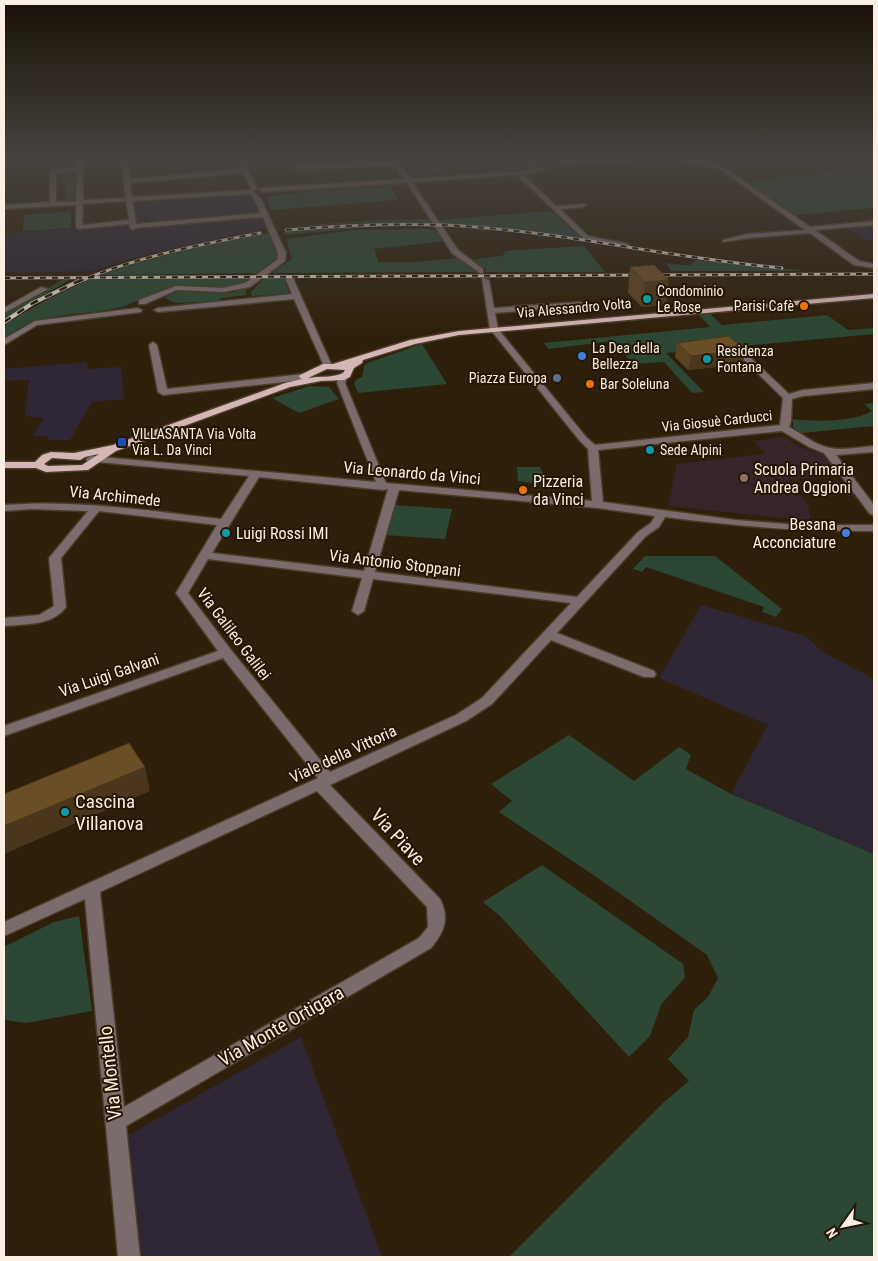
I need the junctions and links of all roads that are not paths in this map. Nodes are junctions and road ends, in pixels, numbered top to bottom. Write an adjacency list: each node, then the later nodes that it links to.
1 (79, 218): 9 (street)
2 (131, 218): 9 (street)
3 (227, 218): 9 (street)
4 (266, 218): 20 (street)
5 (433, 218): 14 (street)
6 (565, 218): 12 (street)
7 (793, 218): 10 (street)
8 (874, 223): 10 (street)
9 (132, 225)
10 (810, 230): 11 (street); 13 (street)
11 (724, 241)
12 (625, 244)
13 (874, 266)
14 (480, 271)
15 (290, 280): 18 (street)
16 (485, 280): 24 (street)
17 (44, 289): 23 (street)
18 (298, 296): 20 (street); 30 (street)
19 (874, 296): 25 (main road, Via Alessandro Volta)
20 (160, 302): 22 (street); 22 (street)
21 (580, 304): 24 (street)
22 (138, 310): 26 (street)
23 (4, 311)
24 (492, 311): 25 (street)
25 (494, 330): 29 (main road, Via Alessandro Volta); 40 (street)
26 (4, 343)
27 (153, 344): 34 (street)
28 (737, 348): 37 (street)
29 (368, 356): 30 (main road, Via Alessandro Volta); 32 (main road, Via Alessandro Volta)
30 (332, 365): 31 (main road, Via Alessandro Volta); 32 (main road)
31 (319, 373): 32 (main road, Via Alessandro Volta); 33 (main road, Via Alessandro Volta); 35 (main road, Via Alessandro Volta)
32 (346, 374): 49 (street)
33 (303, 377): 34 (street); 35 (main road, Via Alessandro Volta)
34 (272, 379): 35 (street)
35 (286, 386): 39 (main road, Via Alessandro Volta)
36 (874, 386): 37 (street, Via Giosuè Carducci)
37 (788, 397): 38 (street, Via Giosuè Carducci)
38 (784, 428): 40 (street, Via Giosuè Carducci); 42 (street)
39 (115, 448): 43 (main road, Via Alessandro Volta); 46 (main road, Via Alessandro Volta)
40 (593, 448): 50 (street)
41 (874, 449): 42 (street)
42 (828, 451): 54 (street)
43 (74, 456): 45 (main road); 46 (main road)
44 (5, 461): 45 (main road)
45 (40, 461): 46 (main road)
46 (92, 462): 47 (street, Via Leonardo da Vinci); 47 (street, Via Leonardo da Vinci)
47 (159, 465): 48 (street, Via Leonardo da Vinci)
48 (256, 474): 49 (street, Via Leonardo da Vinci); 56 (street, Via Galileo Galilei)
49 (388, 487): 50 (street, Via Leonardo da Vinci); 60 (street)
50 (598, 505): 53 (street, Via Leonardo da Vinci)
51 (4, 508): 52 (street, Via Archimede)
52 (95, 509): 56 (street, Via Archimede); 63 (street)
53 (647, 511): 55 (street, Via Leonardo da Vinci); 58 (street)
54 (874, 512)
55 (662, 513): 57 (street, Via Leonardo da Vinci); 58 (street, Viale della Vittoria)
56 (224, 524): 59 (street, Via Galileo Galilei)
57 (874, 528)
58 (642, 534): 61 (street, Viale della Vittoria)
59 (204, 556): 60 (street, Via Antonio Stoppani); 65 (street, Via Galileo Galilei)
60 (367, 576): 61 (street, Via Antonio Stoppani); 62 (street)
61 (582, 600): 64 (street, Viale della Vittoria)
62 (358, 611)
63 (4, 622)
64 (550, 635): 66 (street); 68 (street, Viale della Vittoria)
65 (226, 653): 67 (street, Via Luigi Galvani); 68 (street, Via Galileo Galilei)
66 (649, 674)
67 (4, 731)
68 (324, 782): 69 (street, Viale della Vittoria); 70 (street, Via Piave)
69 (92, 888): 71 (street, Viale della Vittoria); 72 (street, Via Montello)
70 (439, 921): 72 (street, Via Monte Ortigara)
71 (4, 929)
72 (115, 1122): 73 (street, Via Montello)
73 (129, 1257)

